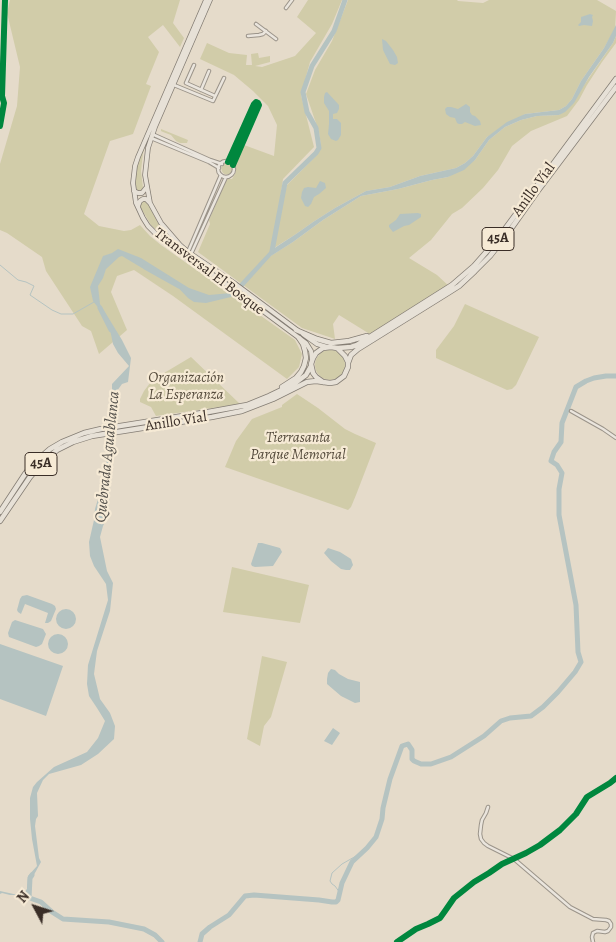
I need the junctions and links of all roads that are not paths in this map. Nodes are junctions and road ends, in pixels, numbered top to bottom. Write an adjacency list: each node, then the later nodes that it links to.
1 (4, 0): 5 (street); 7 (street)
2 (206, 0): 39 (main road, Transversal El Bosque)
3 (210, 0): 23 (main road, Transversal El Bosque)
4 (292, 0): 6 (street)
5 (0, 2)
6 (286, 8)
7 (2, 18): 9 (street)
8 (256, 24): 10 (street)
9 (2, 29): 14 (street)
10 (266, 31): 11 (street); 12 (street)
11 (248, 36)
12 (276, 39)
13 (0, 40): 14 (street)
14 (4, 40): 15 (street)
15 (2, 50): 16 (street)
16 (1, 62): 19 (street)
17 (194, 65): 24 (street)
18 (209, 71): 24 (street)
19 (1, 75): 22 (street)
20 (224, 78): 26 (street)
21 (616, 78): 44 (highway, Anillo Víal / 45A)
22 (1, 85): 27 (street)
23 (173, 85): 26 (street); 31 (main road, Transversal El Bosque)
24 (201, 90): 26 (street)
25 (615, 90): 49 (highway, Anillo Víal / 45A)
26 (216, 96)
27 (1, 98): 28 (street)
28 (2, 109): 29 (street)
29 (0, 119): 30 (street)
30 (0, 126)
31 (152, 136): 33 (street); 35 (street); 38 (main road, Transversal El Bosque)
32 (228, 162): 33 (street); 34 (street); 34 (street)
33 (222, 164): 35 (street)
34 (233, 165): 37 (street)
35 (219, 168): 36 (street)
36 (221, 175): 37 (street); 42 (street)
37 (226, 177): 42 (street)
38 (147, 186): 39 (main road); 40 (main road, Transversal El Bosque)
39 (134, 191): 41 (main road, Transversal El Bosque)
40 (150, 203): 41 (main road); 42 (main road, Transversal El Bosque)
41 (138, 208): 45 (main road, Transversal El Bosque)
42 (190, 253): 43 (main road, Transversal El Bosque)
43 (296, 330): 44 (highway); 46 (main road, Transversal El Bosque)
44 (380, 331): 47 (highway, Anillo Víal / 45A)
45 (299, 338): 48 (main road, Transversal El Bosque); 51 (highway)
46 (329, 347): 47 (highway); 48 (highway)
47 (337, 348): 49 (highway)
48 (312, 362): 50 (highway); 51 (highway, Anillo Víal / 45A)
49 (348, 364): 50 (highway)
50 (323, 382): 53 (highway, Anillo Víal / 45A)
51 (276, 393): 53 (highway, Anillo Víal / 45A)
52 (571, 410): 55 (street)
53 (118, 429): 54 (highway, Anillo Víal / 45A)
54 (102, 432): 56 (highway, Anillo Víal / 45A); 57 (highway, Anillo Víal / 45A)
55 (616, 438)
56 (0, 512)
57 (0, 521)
58 (616, 778): 60 (street)
59 (488, 807): 60 (street)
60 (514, 859): 61 (street); 62 (street)
61 (397, 942)
62 (593, 942)

